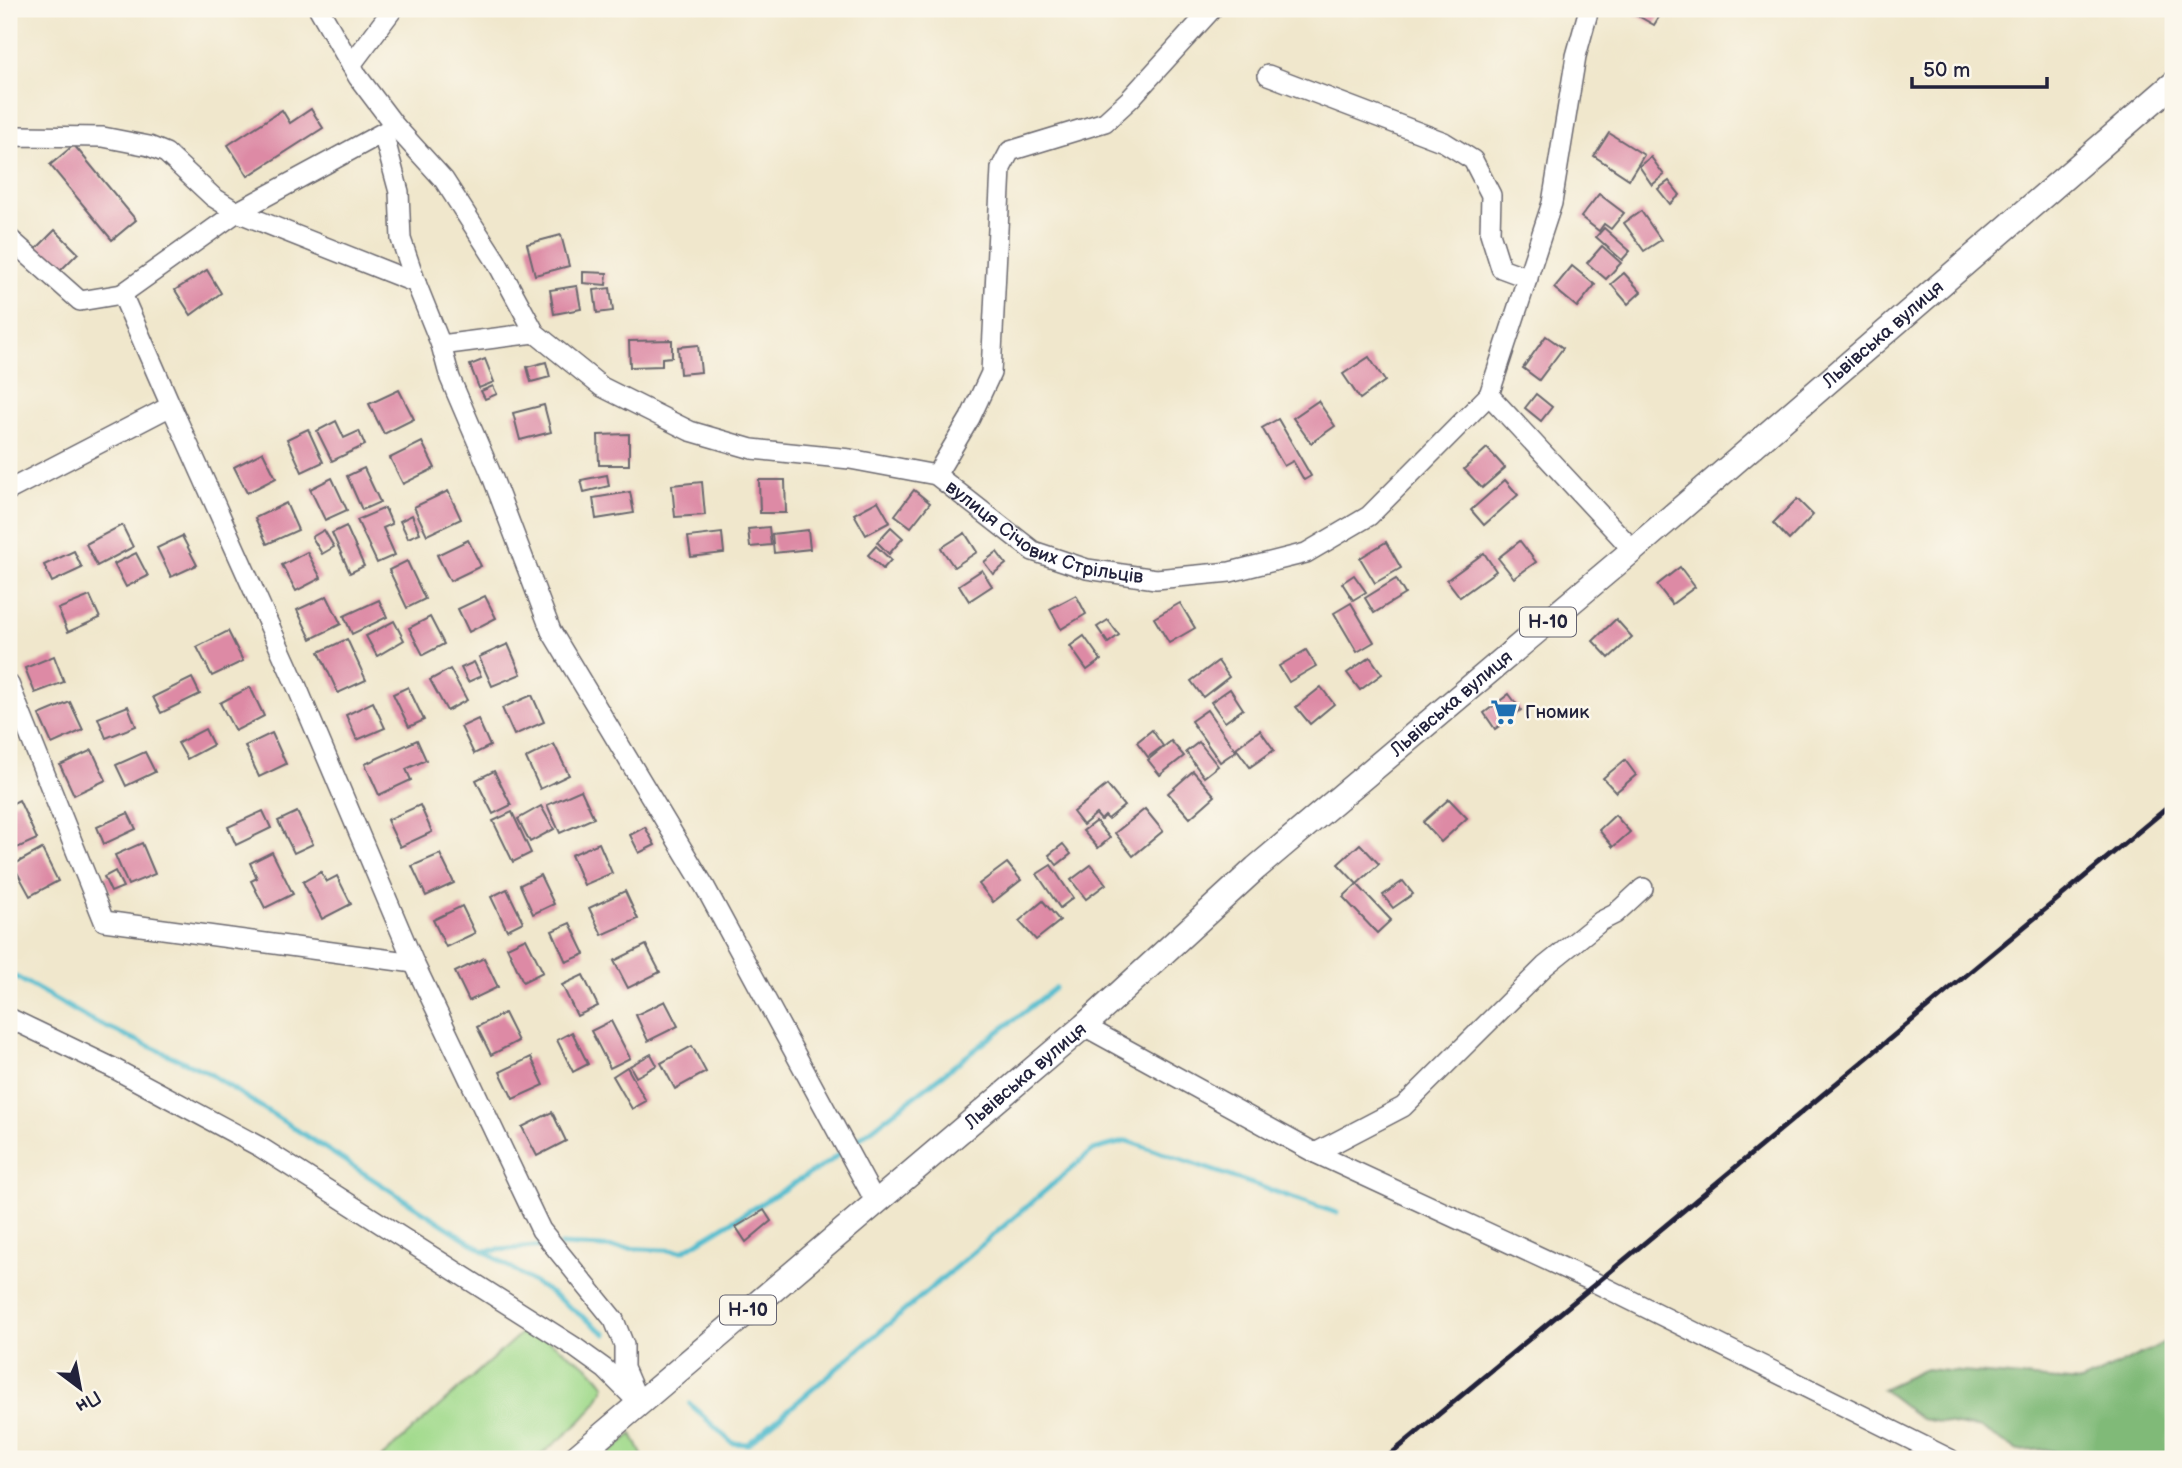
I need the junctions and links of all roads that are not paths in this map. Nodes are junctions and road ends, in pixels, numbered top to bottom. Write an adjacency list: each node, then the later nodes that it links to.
1 (319, 9): 5 (street)
2 (393, 9): 5 (street)
3 (1212, 9): 19 (street)
4 (1589, 9): 12 (street)
5 (351, 65): 8 (street)
6 (1268, 75): 12 (street)
7 (2173, 84): 21 (main road, Львівська вулиця / Н-10)
8 (389, 130): 10 (street); 13 (street); 15 (street, вулиця Січових Стрільців)
9 (9, 139): 10 (street)
10 (237, 212): 13 (street); 14 (street)
11 (9, 239): 14 (street)
12 (1528, 278): 17 (street)
13 (416, 283): 16 (street)
14 (122, 294): 18 (street)
15 (535, 334): 16 (street); 19 (street, вулиця Січових Стрільців)
16 (441, 345): 28 (street)
17 (1489, 395): 19 (street, вулиця Січових Стрільців); 21 (street)
18 (171, 406): 20 (street); 24 (street)
19 (936, 475)
20 (9, 490)
21 (1633, 550): 26 (main road, Львівська вулиця / Н-10)
22 (9, 684): 24 (street)
23 (1643, 888): 27 (street)
24 (414, 963): 29 (street)
25 (9, 1018): 29 (street)
26 (1084, 1026): 27 (street); 28 (main road, Львівська вулиця / Н-10)
27 (1315, 1153): 31 (street)
28 (875, 1201): 29 (main road, Н-10)
29 (639, 1403): 30 (main road, Н-10)
30 (574, 1459)
31 (1950, 1459)

